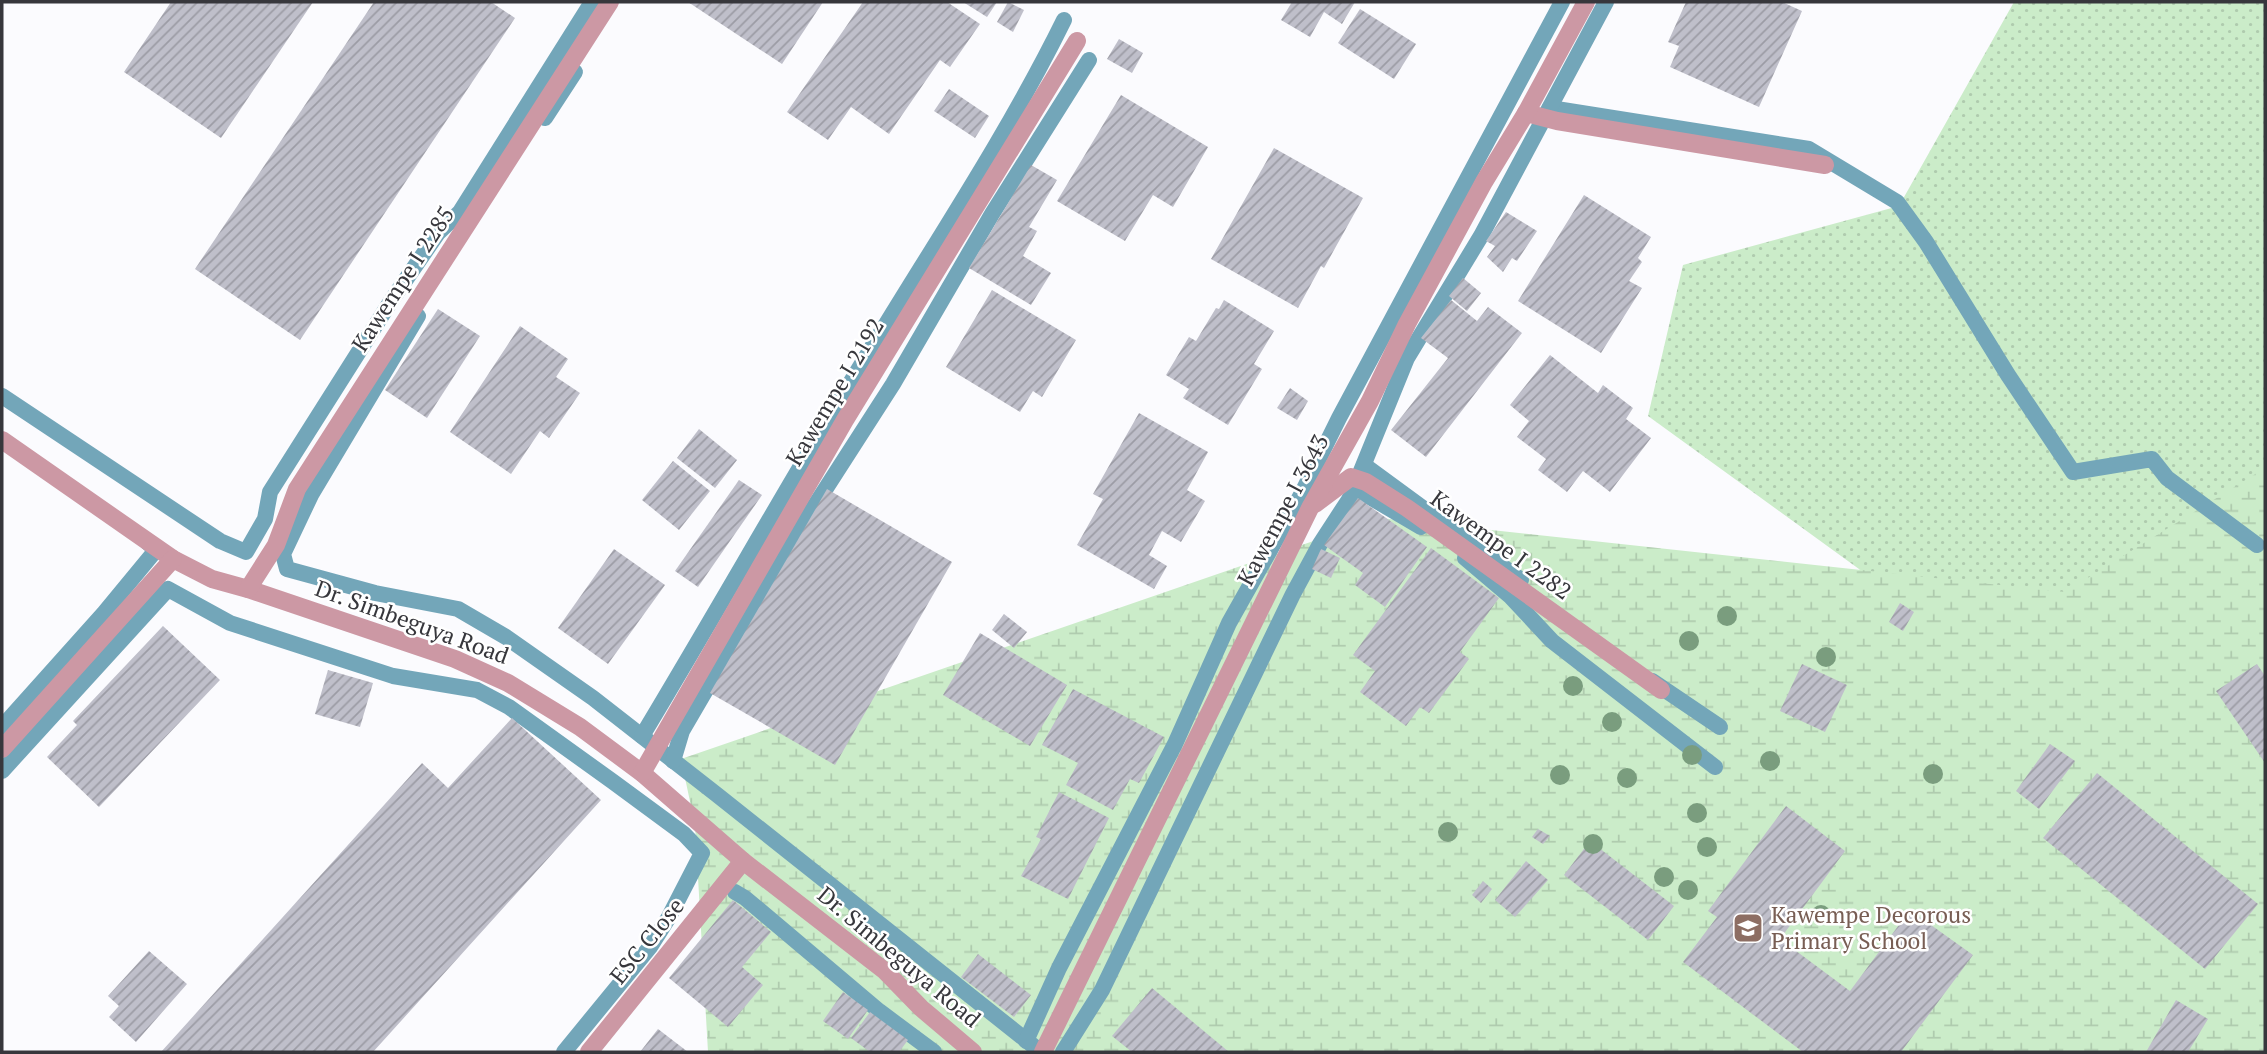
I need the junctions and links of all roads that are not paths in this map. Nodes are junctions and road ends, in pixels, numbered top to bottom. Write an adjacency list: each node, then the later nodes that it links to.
1 (610, 2): 9 (street, Kawempe I 2285)
2 (1586, 2): 4 (street, Kawempe I 3643)
3 (1077, 41): 12 (street, Kawempe I 2192)
4 (1526, 113): 5 (street); 7 (street, Kawempe I 3643)
5 (1825, 165)
6 (2, 440): 8 (street, Dr. Simbeguya Road)
7 (1310, 508): 10 (street, Kawempe I 2282); 16 (street, Kawempe I 3643)
8 (173, 559): 9 (street, Dr. Simbeguya Road); 11 (street)
9 (248, 589): 12 (street, Dr. Simbeguya Road)
10 (1661, 690)
11 (2, 749)
12 (642, 773): 13 (street, Dr. Simbeguya Road)
13 (743, 861): 14 (street, ESC Close); 15 (street, Dr. Simbeguya Road)
14 (589, 1052)
15 (973, 1052)
16 (1043, 1052)

